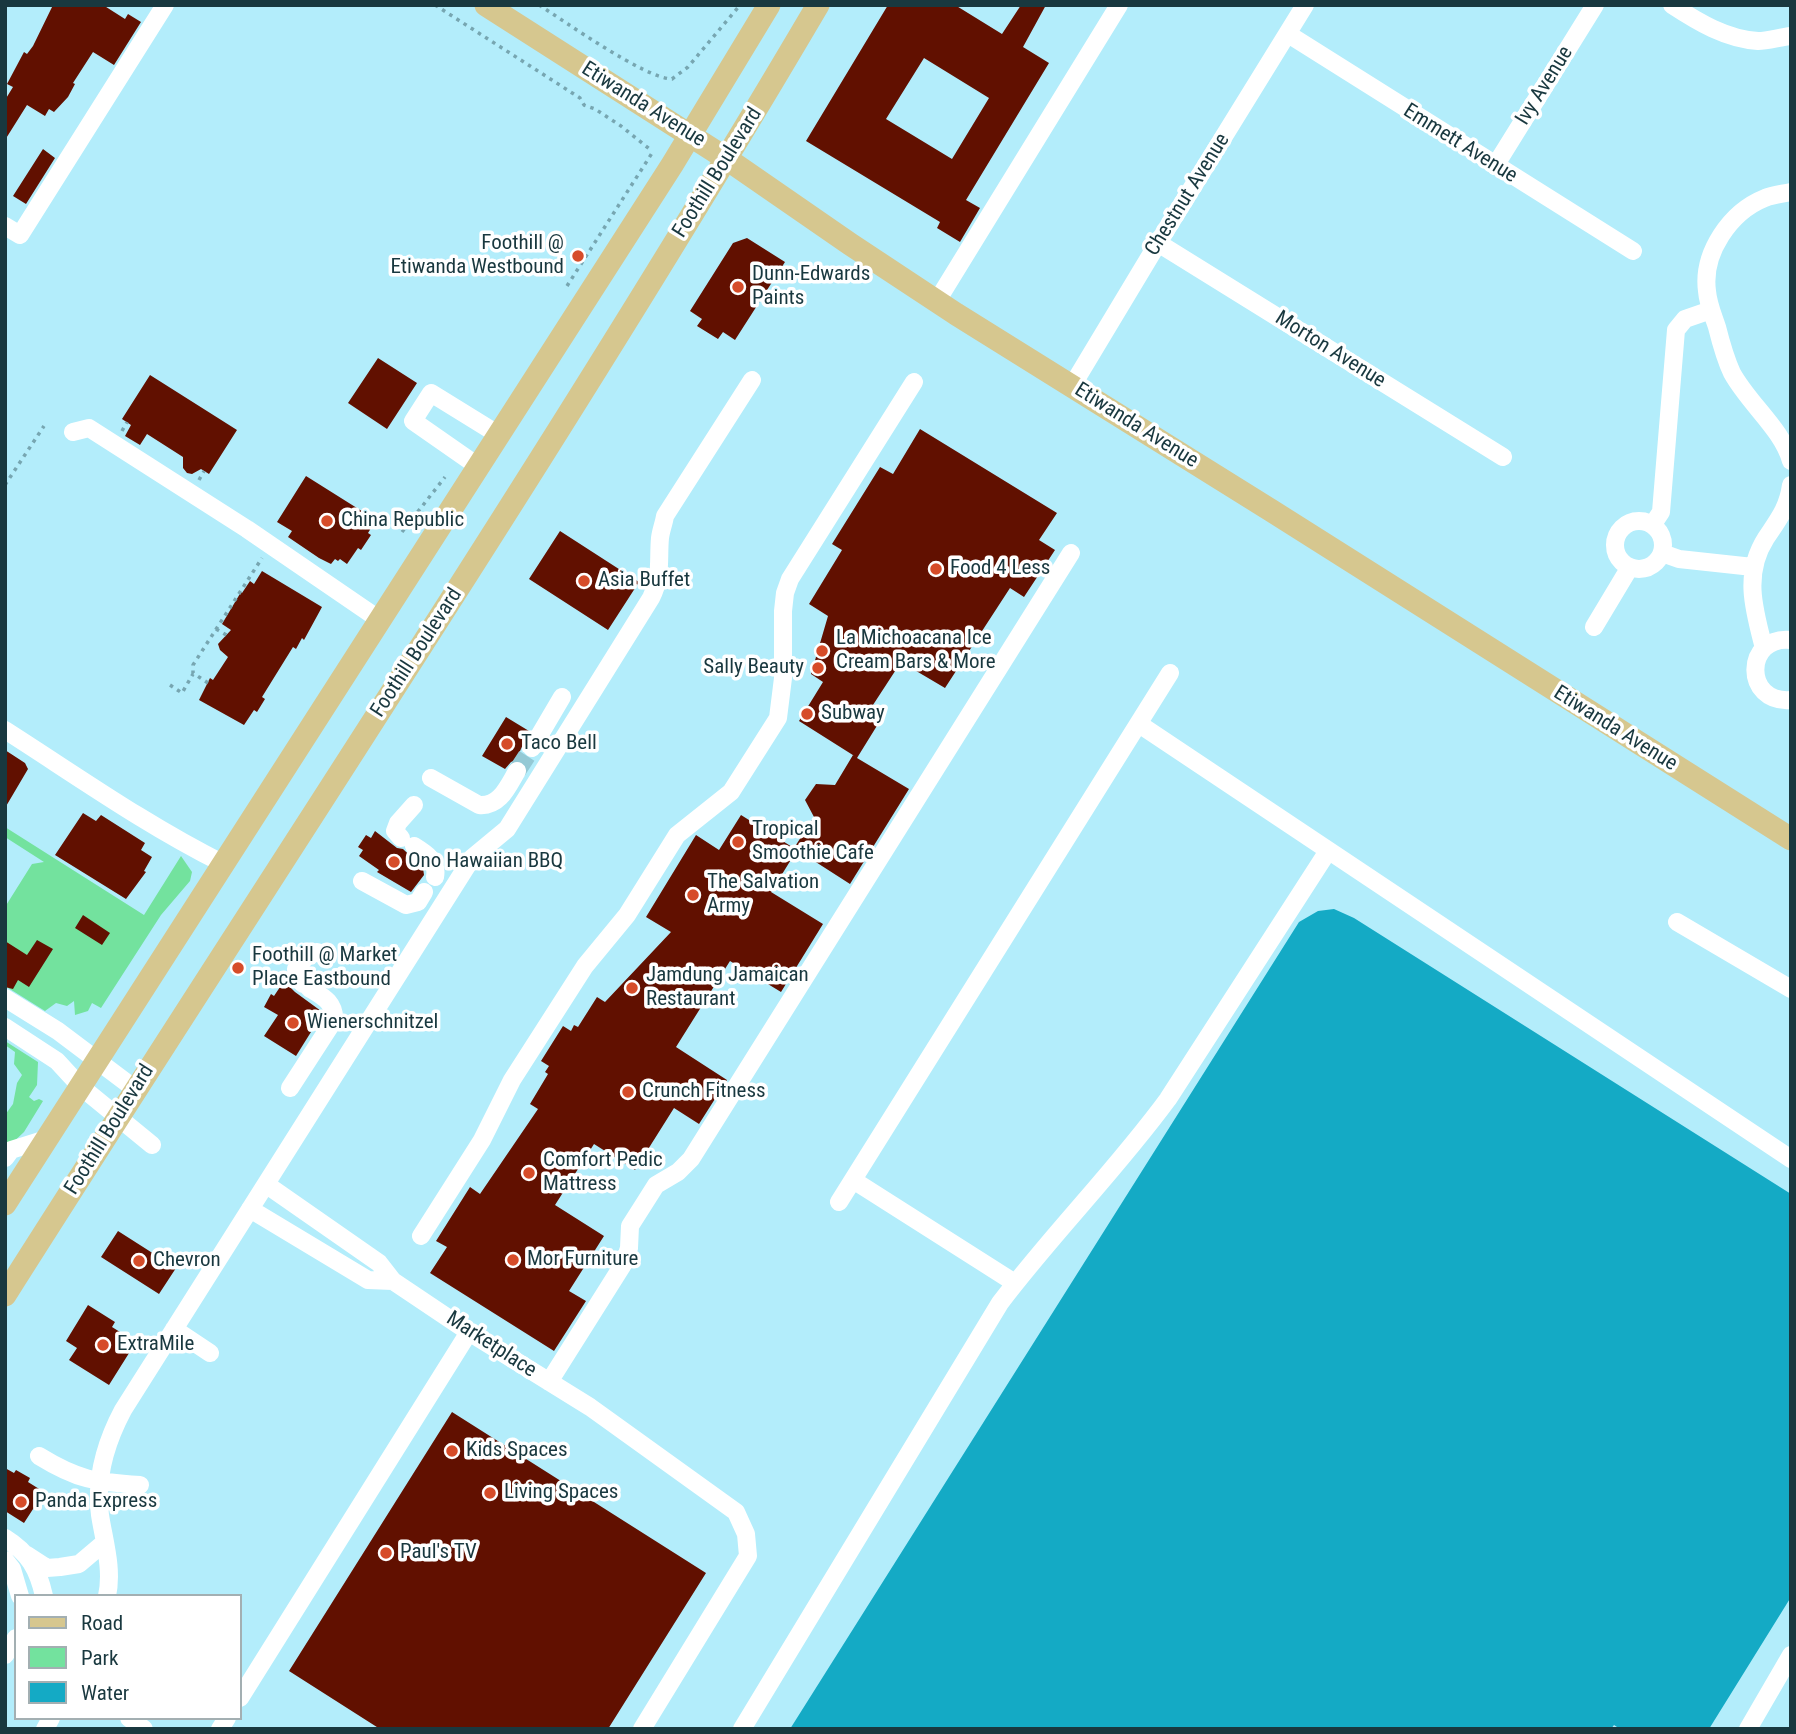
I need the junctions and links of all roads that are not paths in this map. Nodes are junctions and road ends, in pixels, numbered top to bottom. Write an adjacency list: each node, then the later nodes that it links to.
1 (165, 5): 15 (street)
2 (486, 5): 11 (main road, Etiwanda Avenue)
3 (769, 5): 11 (main road, Foothill Boulevard)
4 (818, 5): 12 (main road, Foothill Boulevard)
5 (1119, 5): 18 (street)
6 (1305, 5): 9 (street, Chestnut Avenue)
7 (1595, 5): 13 (street, Ivy Avenue)
8 (1672, 5): 10 (street)
9 (1288, 34): 13 (street, Emmett Avenue); 16 (street, Chestnut Avenue)
10 (1791, 36)
11 (691, 136): 12 (main road, Etiwanda Avenue); 24 (main road, Foothill Boulevard)
12 (727, 159): 18 (main road, Etiwanda Avenue); 61 (main road, Foothill Boulevard)
13 (1495, 166): 17 (street, Emmett Avenue)
14 (1791, 192): 19 (street)
15 (5, 226)
16 (1158, 243): 22 (street, Chestnut Avenue); 25 (street, Morton Avenue)
17 (1633, 251)
18 (937, 301): 22 (main road, Etiwanda Avenue)
19 (1711, 310): 26 (street); 29 (street)
20 (752, 380): 68 (street)
21 (914, 382): 72 (street)
22 (1072, 386): 47 (main road, Etiwanda Avenue)
23 (73, 432): 34 (street)
24 (499, 435): 27 (main road, Foothill Boulevard); 27 (street)
25 (1503, 457)
26 (1791, 461)
27 (480, 467): 34 (main road, Foothill Boulevard)
28 (1791, 485): 33 (street)
29 (1653, 524): 31 (street); 32 (street)
30 (1071, 553): 79 (street)
31 (1662, 553): 32 (street); 33 (street)
32 (1630, 567): 35 (street)
33 (1753, 567): 37 (street)
34 (380, 620): 49 (main road, Foothill Boulevard)
35 (1594, 627)
36 (1791, 640): 37 (street)
37 (1764, 648): 40 (street)
38 (1170, 674): 41 (street)
39 (562, 697): 43 (street)
40 (1791, 700)
41 (1139, 724): 48 (street); 67 (street)
42 (5, 730): 49 (street)
43 (532, 748)
44 (517, 771): 45 (street)
45 (431, 778)
46 (414, 805): 50 (street)
47 (1791, 839)
48 (1328, 851): 66 (street); 74 (street)
49 (222, 863): 58 (main road, Foothill Boulevard)
50 (435, 877)
51 (362, 881): 52 (street)
52 (424, 892)
53 (1677, 922): 55 (street)
54 (317, 952): 60 (street)
55 (1791, 989)
56 (5, 998): 58 (street)
57 (5, 1027): 59 (street)
58 (97, 1060): 59 (main road, Foothill Boulevard); 61 (street)
59 (80, 1086): 62 (street); 63 (main road, Foothill Boulevard)
60 (290, 1088)
61 (135, 1089): 62 (main road, Foothill Boulevard)
62 (118, 1117): 64 (street); 75 (main road, Foothill Boulevard)
63 (46, 1139): 65 (street); 70 (main road, Foothill Boulevard)
64 (152, 1145)
65 (5, 1158)
66 (1791, 1159)
67 (853, 1180): 69 (street); 74 (street)
68 (267, 1185): 71 (street); 73 (street, Marketplace)
69 (839, 1202)
70 (5, 1203)
71 (250, 1209): 73 (street, Marketplace); 76 (street)
72 (421, 1236)
73 (393, 1281): 77 (street, Marketplace)
74 (1015, 1283): 93 (street)
75 (5, 1295)
76 (174, 1329): 78 (street); 81 (street)
77 (470, 1332): 79 (street, Marketplace); 91 (street)
78 (210, 1353)
79 (549, 1382): 92 (street, Marketplace)
80 (39, 1456): 81 (street)
81 (101, 1483): 82 (street); 84 (street)
82 (140, 1485)
83 (5, 1538): 85 (street)
84 (105, 1542): 85 (street); 89 (street)
85 (27, 1555): 88 (street)
86 (5, 1560): 87 (street)
87 (19, 1594)
88 (43, 1594)
89 (107, 1594)
90 (1791, 1655): 94 (street)
91 (242, 1695)
92 (642, 1729)
93 (742, 1729)
94 (1748, 1729)

